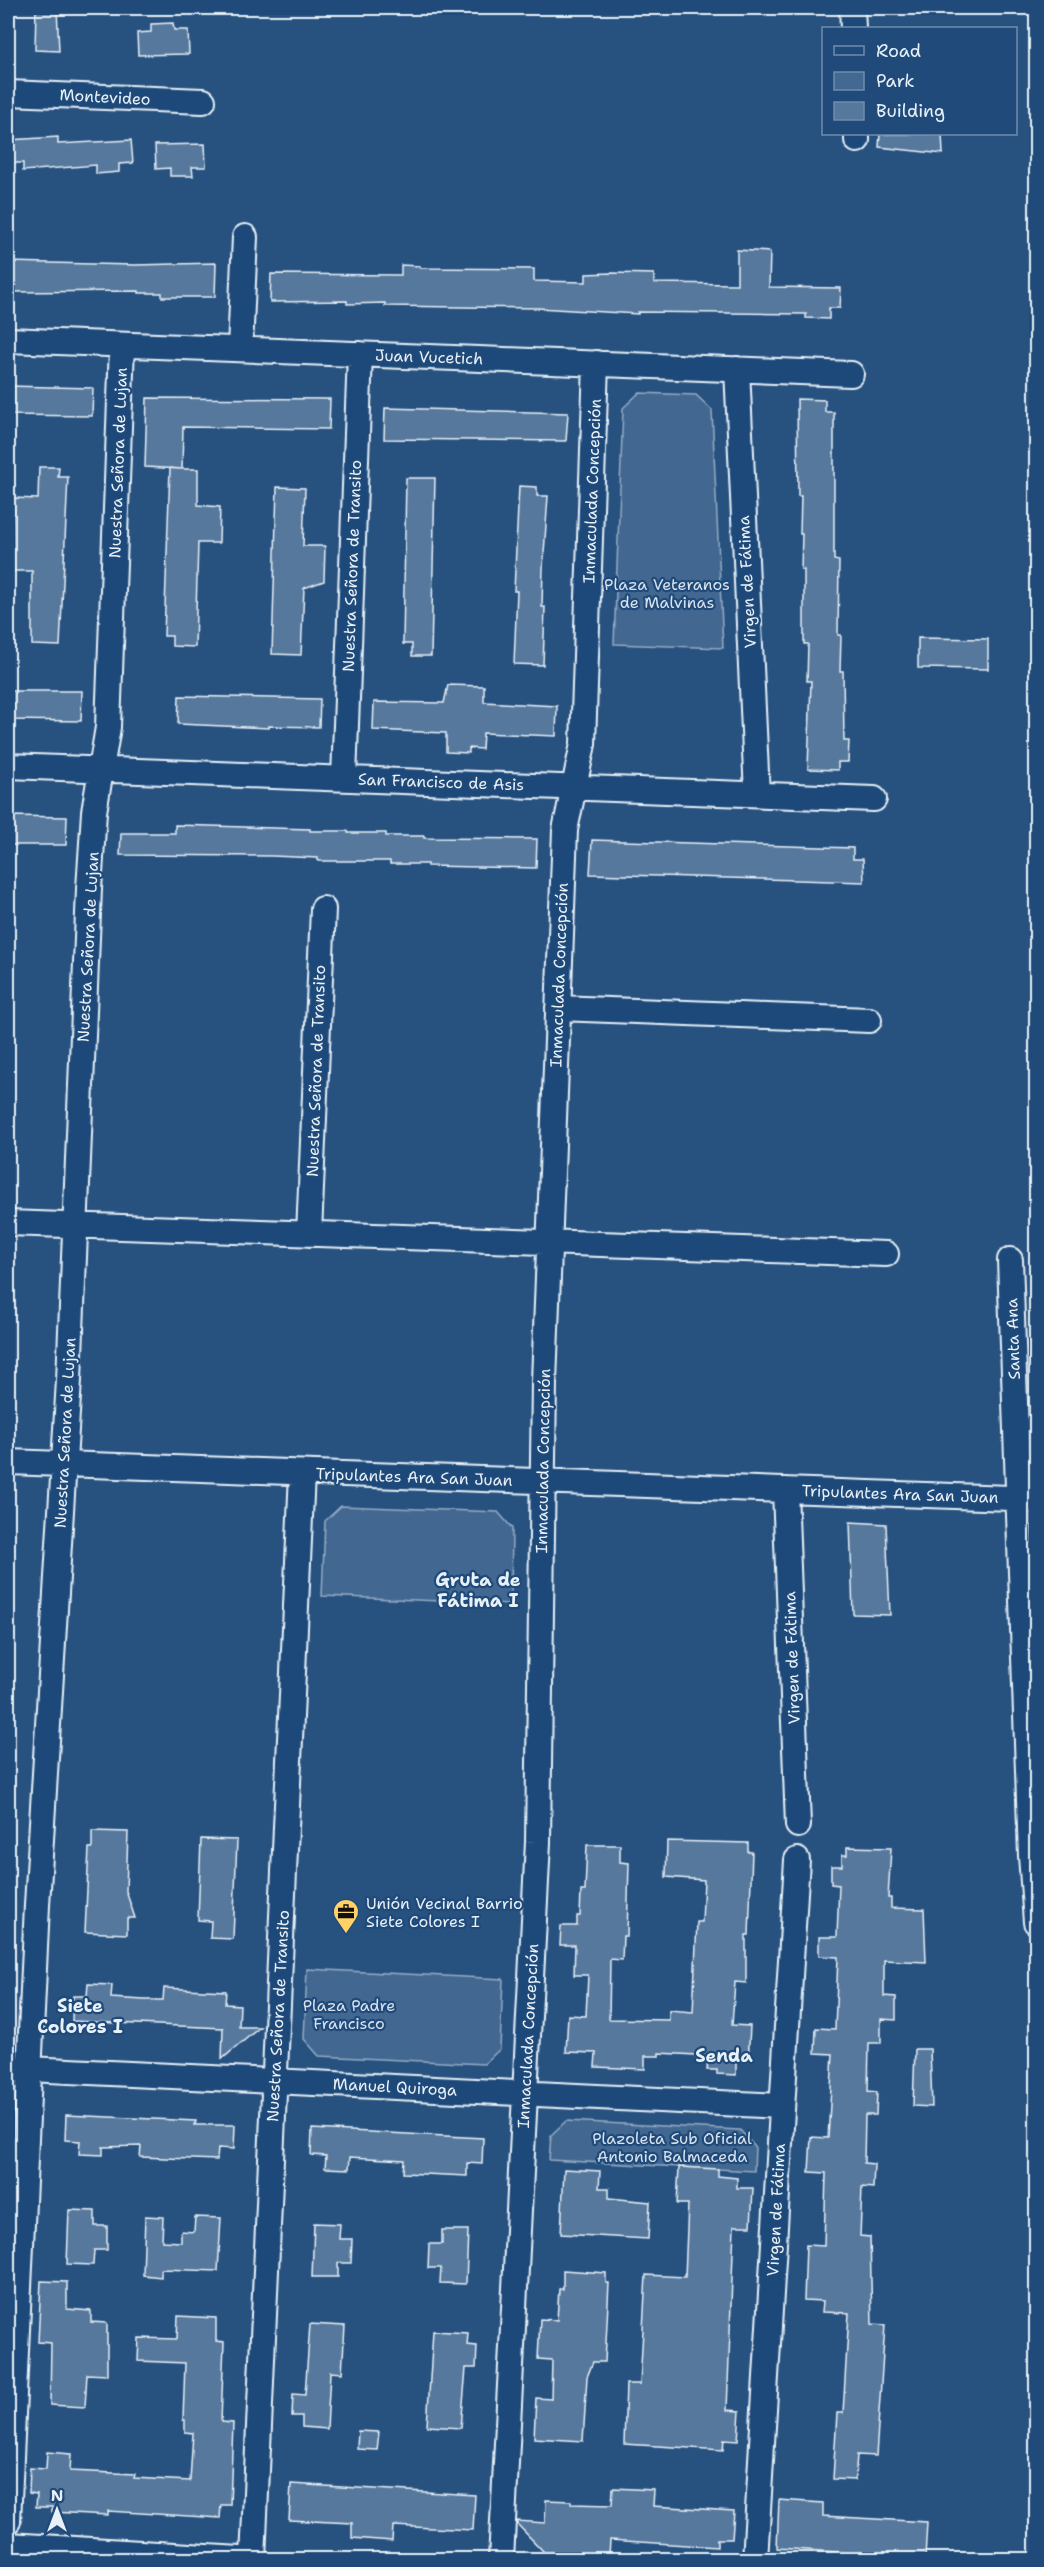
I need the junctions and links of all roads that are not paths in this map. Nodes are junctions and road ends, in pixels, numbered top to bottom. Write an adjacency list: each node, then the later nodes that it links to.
1 (852, 8): 2 (street)
2 (853, 27)
3 (8, 93): 4 (street, Montevideo)
4 (203, 101)
5 (245, 237): 8 (street)
6 (8, 340): 7 (street, Juan Vucetich)
7 (122, 345): 8 (street, Juan Vucetich); 14 (street, Nuestra Señora de Lujan)
8 (240, 349): 9 (street, Juan Vucetich)
9 (360, 354): 10 (street, Juan Vucetich); 15 (street, Nuestra Señora de Transito)
10 (596, 363): 11 (street, Juan Vucetich); 16 (street, Inmaculada Concepción)
11 (737, 369): 12 (street, Juan Vucetich); 17 (street, Virgen de Fátima)
12 (851, 374)
13 (8, 766): 14 (street, San Francisco de Asis)
14 (101, 769): 15 (street, San Francisco de Asis); 23 (street, Nuestra Señora de Lujan)
15 (344, 778): 16 (street, San Francisco de Asis)
16 (574, 787): 17 (street, San Francisco de Asis); 20 (street, Inmaculada Concepción)
17 (757, 794): 18 (street, San Francisco de Asis)
18 (874, 799)
19 (323, 909): 24 (street, Nuestra Señora de Transito)
20 (558, 1008): 21 (street); 25 (street, Inmaculada Concepción)
21 (869, 1020)
22 (8, 1223): 23 (street)
23 (75, 1226): 24 (street); 29 (street, Nuestra Señora de Lujan)
24 (309, 1234): 25 (street)
25 (549, 1242): 26 (street); 31 (street, Inmaculada Concepción)
26 (886, 1254)
27 (1010, 1260): 33 (street, Santa Ana)
28 (8, 1462): 29 (street, Tripulantes Ara San Juan)
29 (64, 1464): 30 (street, Tripulantes Ara San Juan); 37 (street, Nuestra Señora de Lujan)
30 (302, 1473): 31 (street, Tripulantes Ara San Juan); 38 (street, Nuestra Señora de Transito)
31 (543, 1482): 32 (street, Tripulantes Ara San Juan); 39 (street, Inmaculada Concepción)
32 (785, 1490): 33 (street, Tripulantes Ara San Juan); 34 (street, Virgen de Fátima)
33 (1027, 1499): 36 (street, Santa Ana)
34 (798, 1825)
35 (797, 1860): 40 (street, Virgen de Fátima)
36 (1036, 1922)
37 (18, 2068): 38 (street, Manuel Quiroga); 41 (street, Nuestra Señora de Lujan)
38 (275, 2081): 39 (street, Manuel Quiroga); 43 (street, Nuestra Señora de Transito)
39 (526, 2094): 40 (street, Manuel Quiroga); 44 (street, Inmaculada Concepción)
40 (782, 2106): 45 (street, Virgen de Fátima)
41 (8, 2522)
42 (8, 2545): 43 (street)
43 (255, 2559)
44 (501, 2559)
45 (755, 2559)

